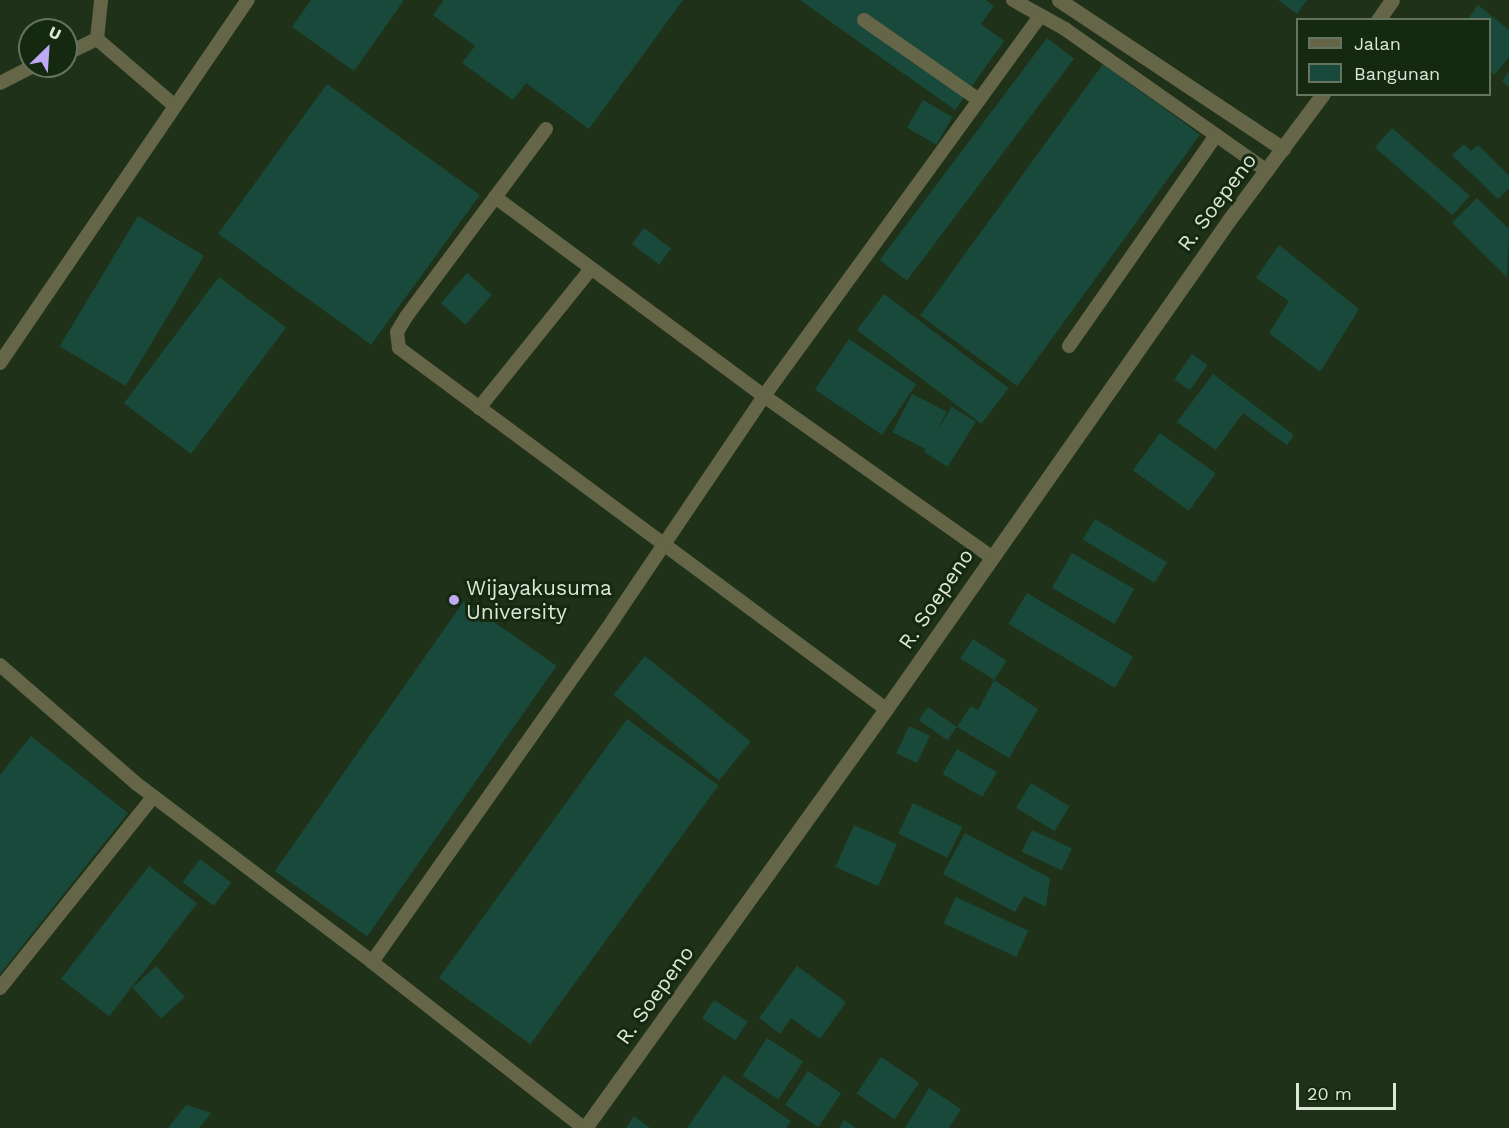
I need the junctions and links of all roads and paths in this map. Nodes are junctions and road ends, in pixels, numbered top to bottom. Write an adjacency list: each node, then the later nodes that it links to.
1 (101, 0): 9 (lane)
2 (248, 0): 15 (lane)
3 (1013, 0): 6 (lane)
4 (1059, 0): 18 (street)
5 (1392, 0): 7 (street)
6 (1040, 16): 14 (lane); 17 (lane)
7 (1379, 18)
8 (864, 20): 14 (lane)
9 (97, 39): 10 (lane); 15 (lane)
10 (78, 48)
11 (18, 74): 12 (lane)
12 (0, 82)
13 (1322, 96): 18 (street, R. Soepeno)
14 (979, 100): 24 (lane)
15 (175, 106): 23 (lane)
16 (546, 129): 20 (lane)
17 (1216, 135): 19 (lane); 22 (lane)
18 (1283, 148): 19 (street, R. Soepeno)
19 (1267, 171): 27 (street, R. Soepeno)
20 (495, 197): 21 (lane); 25 (lane)
21 (590, 270): 24 (lane); 25 (lane)
22 (1069, 346)
23 (0, 363)
24 (764, 396): 26 (lane); 27 (lane)
25 (479, 408): 26 (lane)
26 (664, 543): 29 (lane); 31 (lane)
27 (990, 556): 29 (street, R. Soepeno)
28 (0, 665): 30 (lane)
29 (886, 709): 33 (street, R. Soepeno)
30 (153, 797): 31 (lane); 32 (lane)
31 (372, 962): 33 (lane)
32 (0, 988)
33 (584, 1128)

